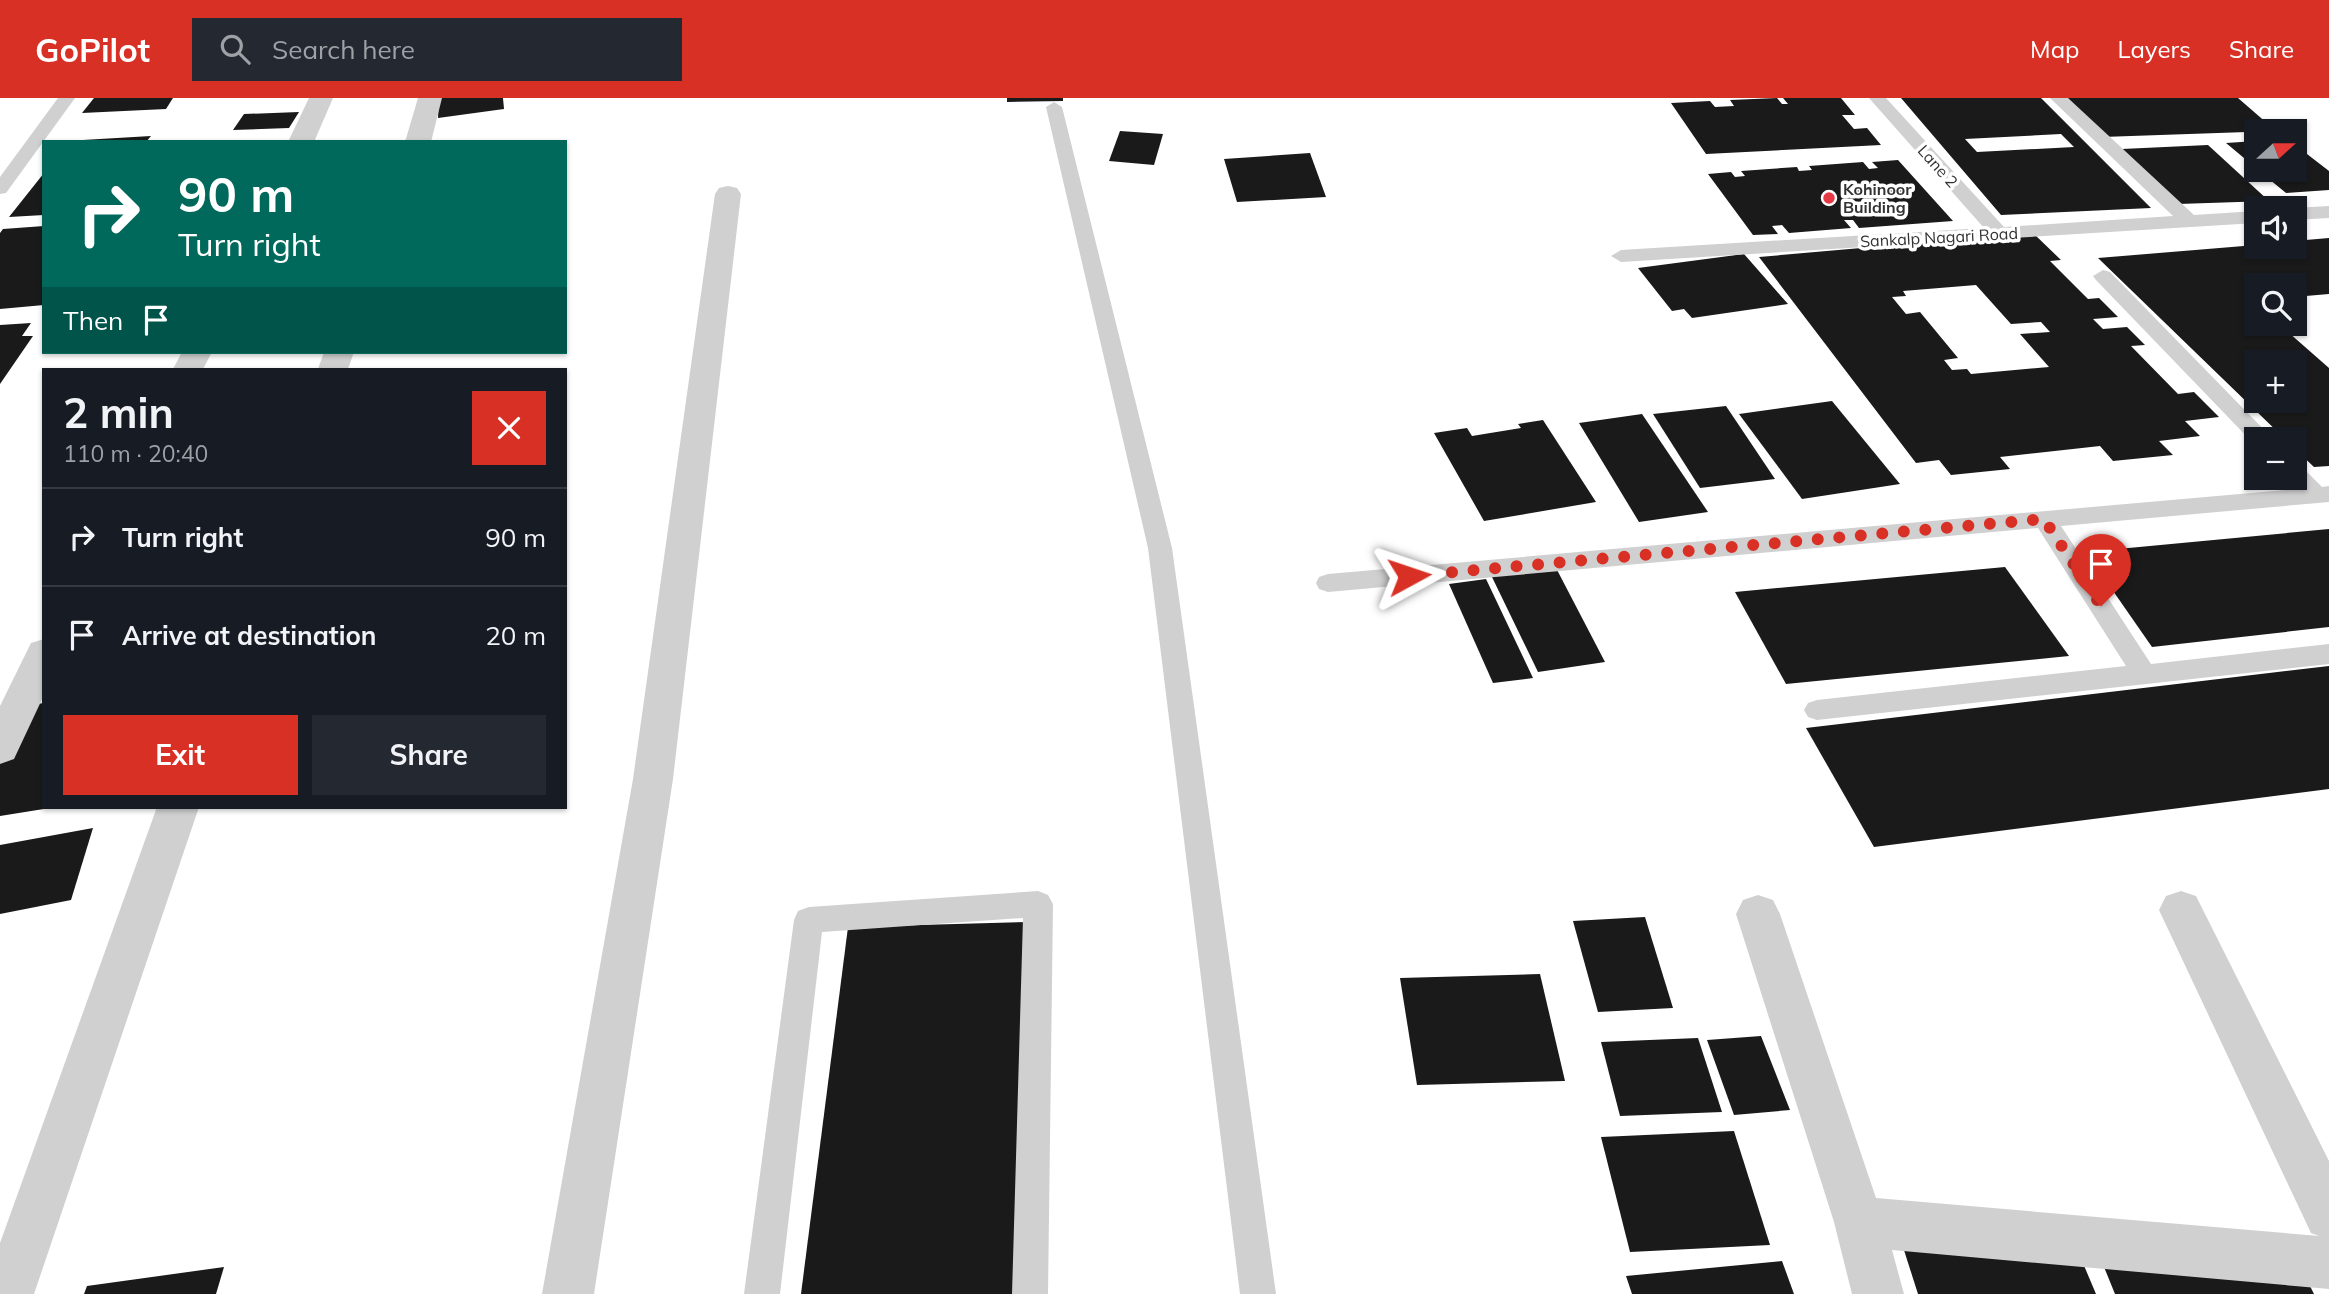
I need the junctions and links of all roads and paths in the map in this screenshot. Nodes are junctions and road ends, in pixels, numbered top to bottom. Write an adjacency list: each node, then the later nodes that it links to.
1 (66, 98): 9 (lane)
2 (321, 98): 7 (street)
3 (430, 98): 8 (street)
4 (1877, 98): 15 (lane, Lane 2)
5 (2058, 98): 14 (lane)
6 (1054, 107): 38 (lane)
7 (302, 140)
8 (419, 140)
9 (0, 189)
10 (728, 194): 35 (street)
11 (2329, 212): 12 (lane)
12 (2307, 213)
13 (2244, 218): 14 (lane, Sankalp Nagari Road)
14 (2189, 221): 15 (lane, Sankalp Nagari Road)
15 (2000, 234): 16 (lane, Sankalp Nagari Road)
16 (1621, 256)
17 (2103, 276): 18 (lane)
18 (2250, 427)
19 (2307, 482): 20 (lane)
20 (2323, 494): 21 (lane)
21 (2044, 519): 22 (lane); 25 (lane)
22 (1328, 583)
23 (2329, 654): 25 (lane)
24 (42, 657): 27 (street)
25 (2144, 672): 26 (lane)
26 (1817, 710)
27 (0, 748)
28 (177, 809): 34 (street)
29 (2181, 910): 31 (street)
30 (1758, 915): 32 (street)
31 (2329, 1215)
32 (1859, 1222): 33 (street); 39 (street)
33 (2329, 1263)
34 (8, 1294)
35 (568, 1294)
36 (762, 1294): 37 (lane)
37 (1030, 1294)
38 (1258, 1294)
39 (1878, 1294)

